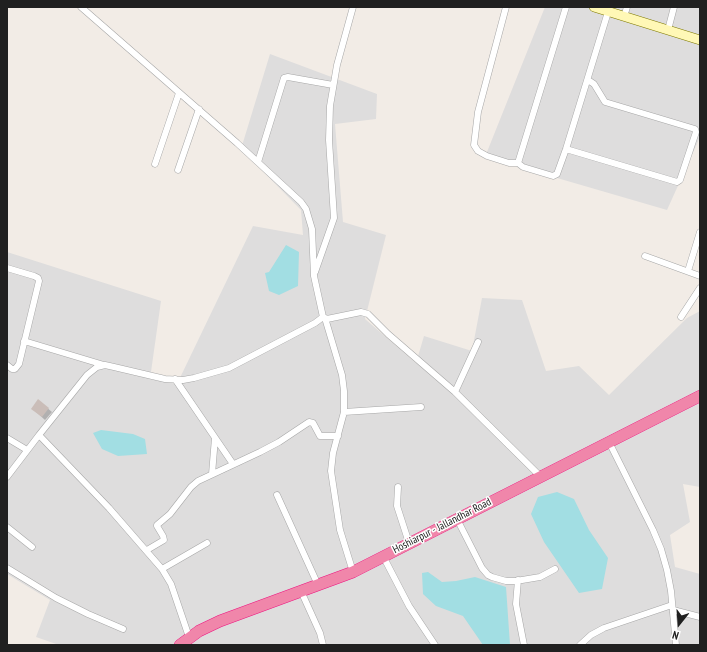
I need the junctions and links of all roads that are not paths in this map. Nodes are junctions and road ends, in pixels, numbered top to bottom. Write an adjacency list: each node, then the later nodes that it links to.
1 (81, 7): 14 (street)
2 (353, 7): 13 (street)
3 (506, 7): 18 (street)
4 (566, 7): 18 (street)
5 (594, 7): 8 (street)
6 (627, 7): 9 (street)
7 (674, 7): 10 (street)
8 (608, 12): 9 (street); 12 (street)
9 (624, 17): 10 (street)
10 (668, 30): 11 (street)
11 (700, 40)
12 (588, 80): 16 (street); 16 (street)
13 (333, 85): 17 (street); 25 (street)
14 (179, 93): 15 (street); 19 (street)
15 (199, 110): 17 (street); 20 (street)
16 (566, 149): 18 (street)
17 (258, 162): 25 (street)
18 (518, 163)
19 (155, 164)
20 (178, 170)
21 (700, 232): 24 (street)
22 (645, 256): 24 (street)
23 (7, 268): 30 (street)
24 (688, 271): 26 (street)
25 (314, 276): 29 (street)
26 (700, 276)
27 (700, 288): 28 (street)
28 (681, 317)
29 (324, 318): 34 (street); 35 (street); 38 (street)
30 (24, 341): 32 (street); 33 (street)
31 (478, 342): 35 (street)
32 (7, 365)
33 (105, 365): 34 (street); 39 (street)
34 (175, 379): 42 (street)
35 (455, 392): 48 (street)
36 (700, 396): 43 (highway, Hoshiarpur - Jallandhar Road)
37 (421, 407): 38 (street)
38 (344, 412): 40 (street)
39 (39, 435): 44 (street); 56 (street)
40 (338, 436): 45 (street); 61 (street)
41 (7, 438): 44 (street)
42 (216, 438): 45 (street); 46 (street)
43 (609, 442): 48 (highway, Hoshiarpur - Jallandhar Road); 65 (street)
44 (27, 450): 47 (street)
45 (233, 464): 46 (street)
46 (212, 474): 56 (street)
47 (7, 477)
48 (541, 477): 51 (highway, Hoshiarpur - Jallandhar Road)
49 (398, 487): 54 (street)
50 (277, 496): 63 (street)
51 (457, 519): 54 (highway, Hoshiarpur - Jallandhar Road); 62 (street)
52 (7, 527): 55 (street)
53 (206, 543): 59 (street)
54 (409, 543): 57 (highway, Hoshiarpur - Jallandhar Road)
55 (32, 547)
56 (147, 550): 59 (street)
57 (383, 556): 61 (highway, Hoshiarpur - Jallandhar Road); 71 (street)
58 (7, 568): 67 (street)
59 (162, 569): 68 (street)
60 (555, 569): 62 (street)
61 (352, 572): 63 (highway, Hoshiarpur - Jallandhar Road)
62 (518, 580): 72 (street)
63 (318, 585): 64 (highway, Hoshiarpur - Jallandhar Road)
64 (301, 591): 68 (highway, Hoshiarpur - Jallandhar Road); 70 (street)
65 (673, 608): 66 (street); 73 (street); 74 (street)
66 (700, 617)
67 (123, 629)
68 (189, 637): 69 (highway, Hoshiarpur - Jallandhar Road)
69 (180, 645)
70 (322, 645)
71 (435, 645)
72 (524, 645)
73 (580, 645)
74 (676, 645)

